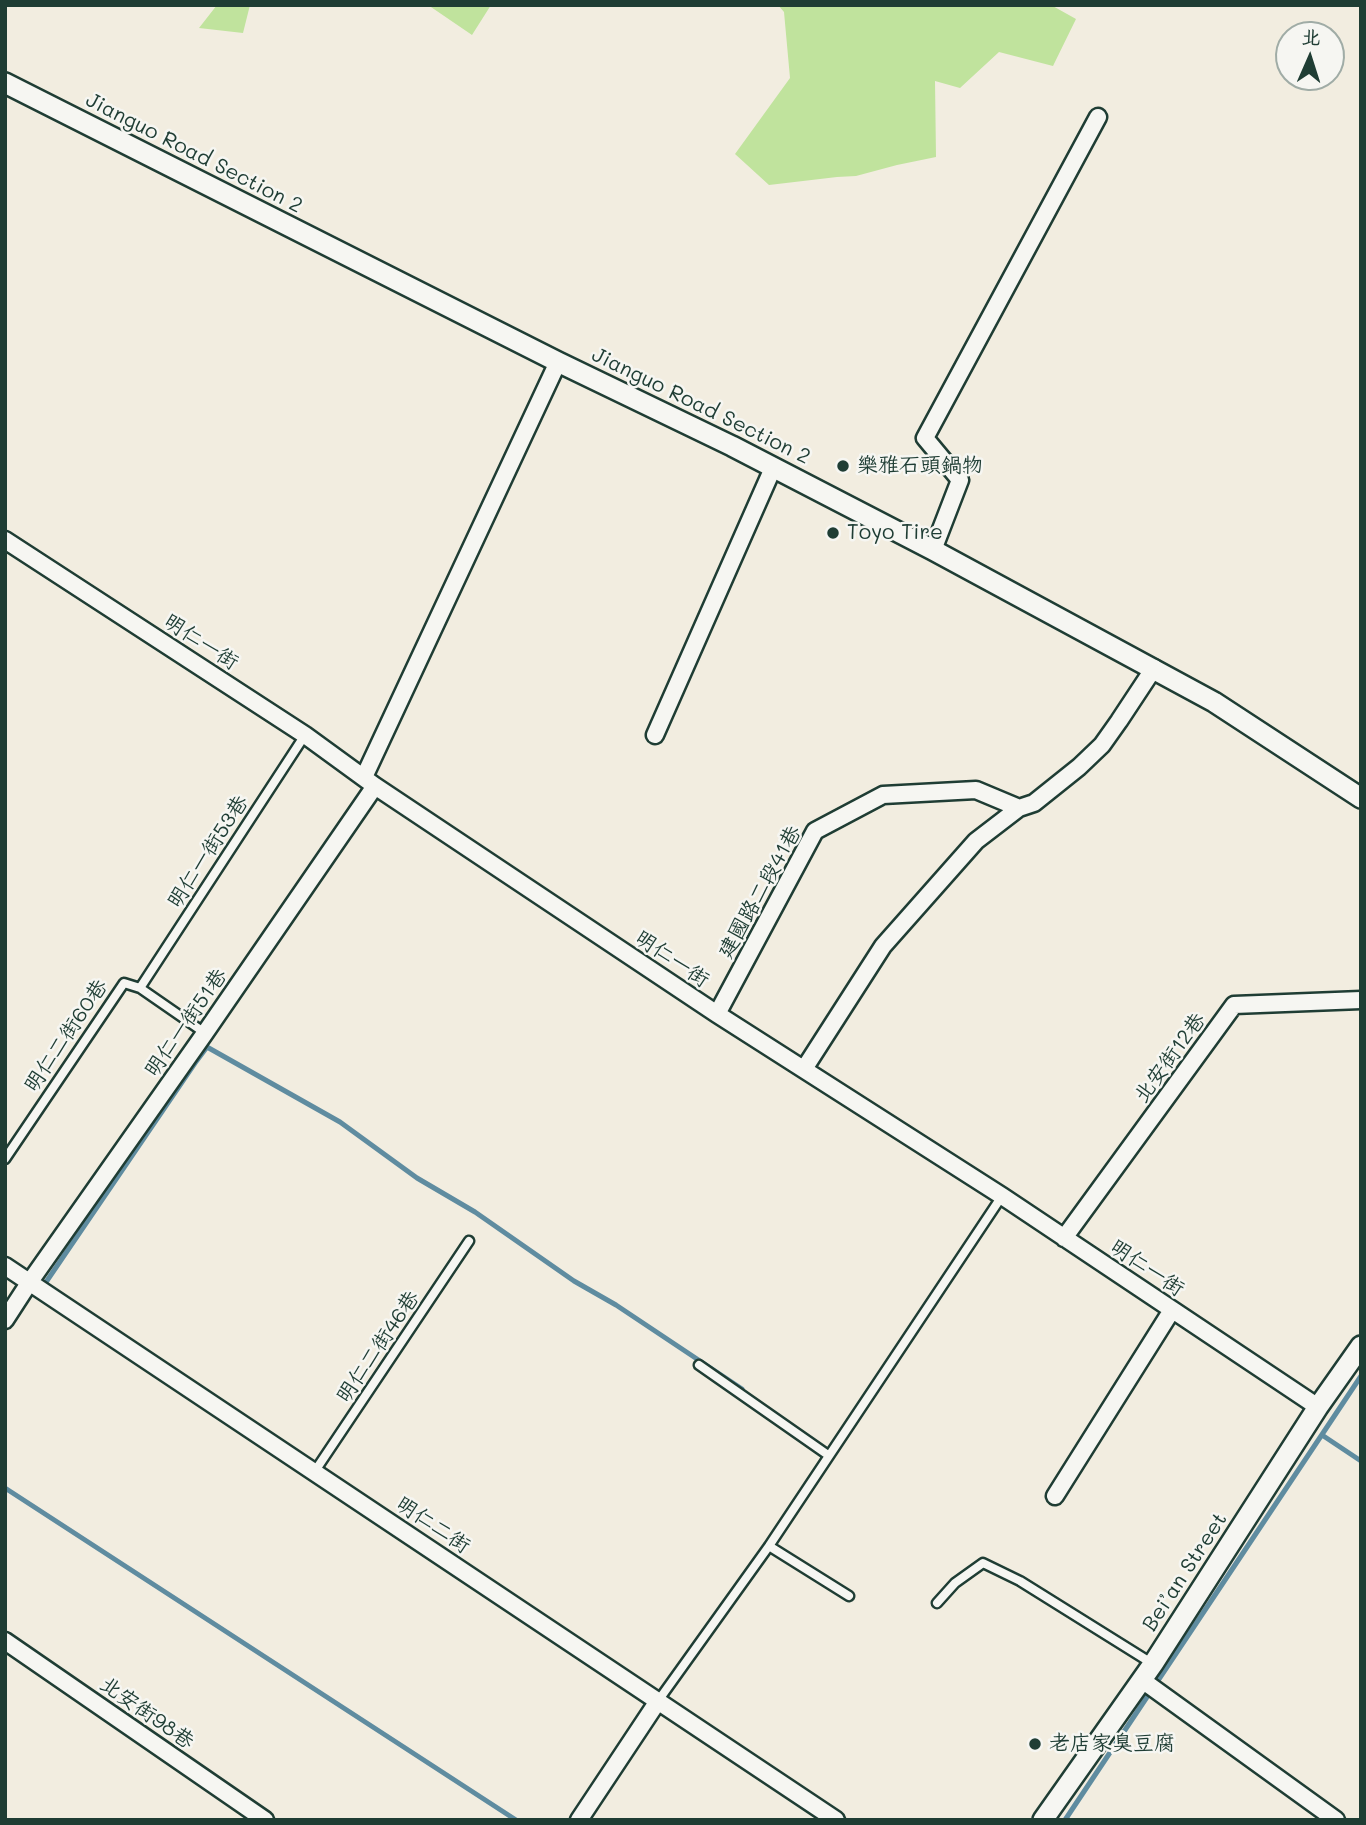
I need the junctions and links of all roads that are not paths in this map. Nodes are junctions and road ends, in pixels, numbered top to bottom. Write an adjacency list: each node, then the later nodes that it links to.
1 (5, 83): 3 (street, Jianguo Road Section 2)
2 (1098, 117): 6 (street)
3 (558, 362): 4 (street, Jianguo Road Section 2); 10 (street, 明仁一街51巷)
4 (773, 468): 6 (street, Jianguo Road Section 2); 9 (street)
5 (5, 540): 8 (street, 明仁一街)
6 (933, 550): 7 (street, Jianguo Road Section 2)
7 (1154, 668): 11 (street, Jianguo Road Section 2); 12 (street)
8 (305, 735): 10 (street, 明仁一街); 13 (lane, 明仁一街53巷)
9 (655, 735)
10 (370, 781): 15 (street, 明仁一街); 16 (street, 明仁一街51巷)
11 (1361, 798)
12 (1019, 808): 15 (street, 建國路二段41巷); 17 (street)
13 (140, 988): 16 (lane); 18 (lane, 明仁二街60巷)
14 (1361, 1000): 20 (street, 北安街12巷)
15 (717, 1014): 17 (street, 明仁一街)
16 (205, 1033): 23 (street, 明仁一街51巷)
17 (804, 1069): 19 (street, 明仁一街)
18 (5, 1158)
19 (1002, 1196): 20 (street, 明仁一街); 29 (lane)
20 (1063, 1238): 24 (street, 明仁一街)
21 (469, 1241): 30 (lane, 明仁二街46巷)
22 (5, 1266): 23 (street, 明仁二街)
23 (29, 1283): 25 (street, 明仁一街51巷); 30 (street, 明仁二街)
24 (1172, 1310): 28 (street, 明仁一街); 31 (street)
25 (5, 1320)
26 (1361, 1346): 28 (street, Bei’an Street)
27 (699, 1365): 29 (lane)
28 (1318, 1407): 36 (street, Bei’an Street)
29 (828, 1455): 32 (lane)
30 (315, 1471): 37 (street, 明仁二街)
31 (1055, 1496)
32 (769, 1546): 33 (lane); 37 (lane)
33 (849, 1596)
34 (937, 1603): 36 (lane)
35 (5, 1641): 38 (street, 北安街98巷)
36 (1150, 1680): 41 (street, Bei’an Street); 42 (street)
37 (658, 1701): 39 (street); 40 (street, 明仁二街)
38 (265, 1820)
39 (579, 1820)
40 (836, 1820)
41 (1043, 1820)
42 (1336, 1820)

